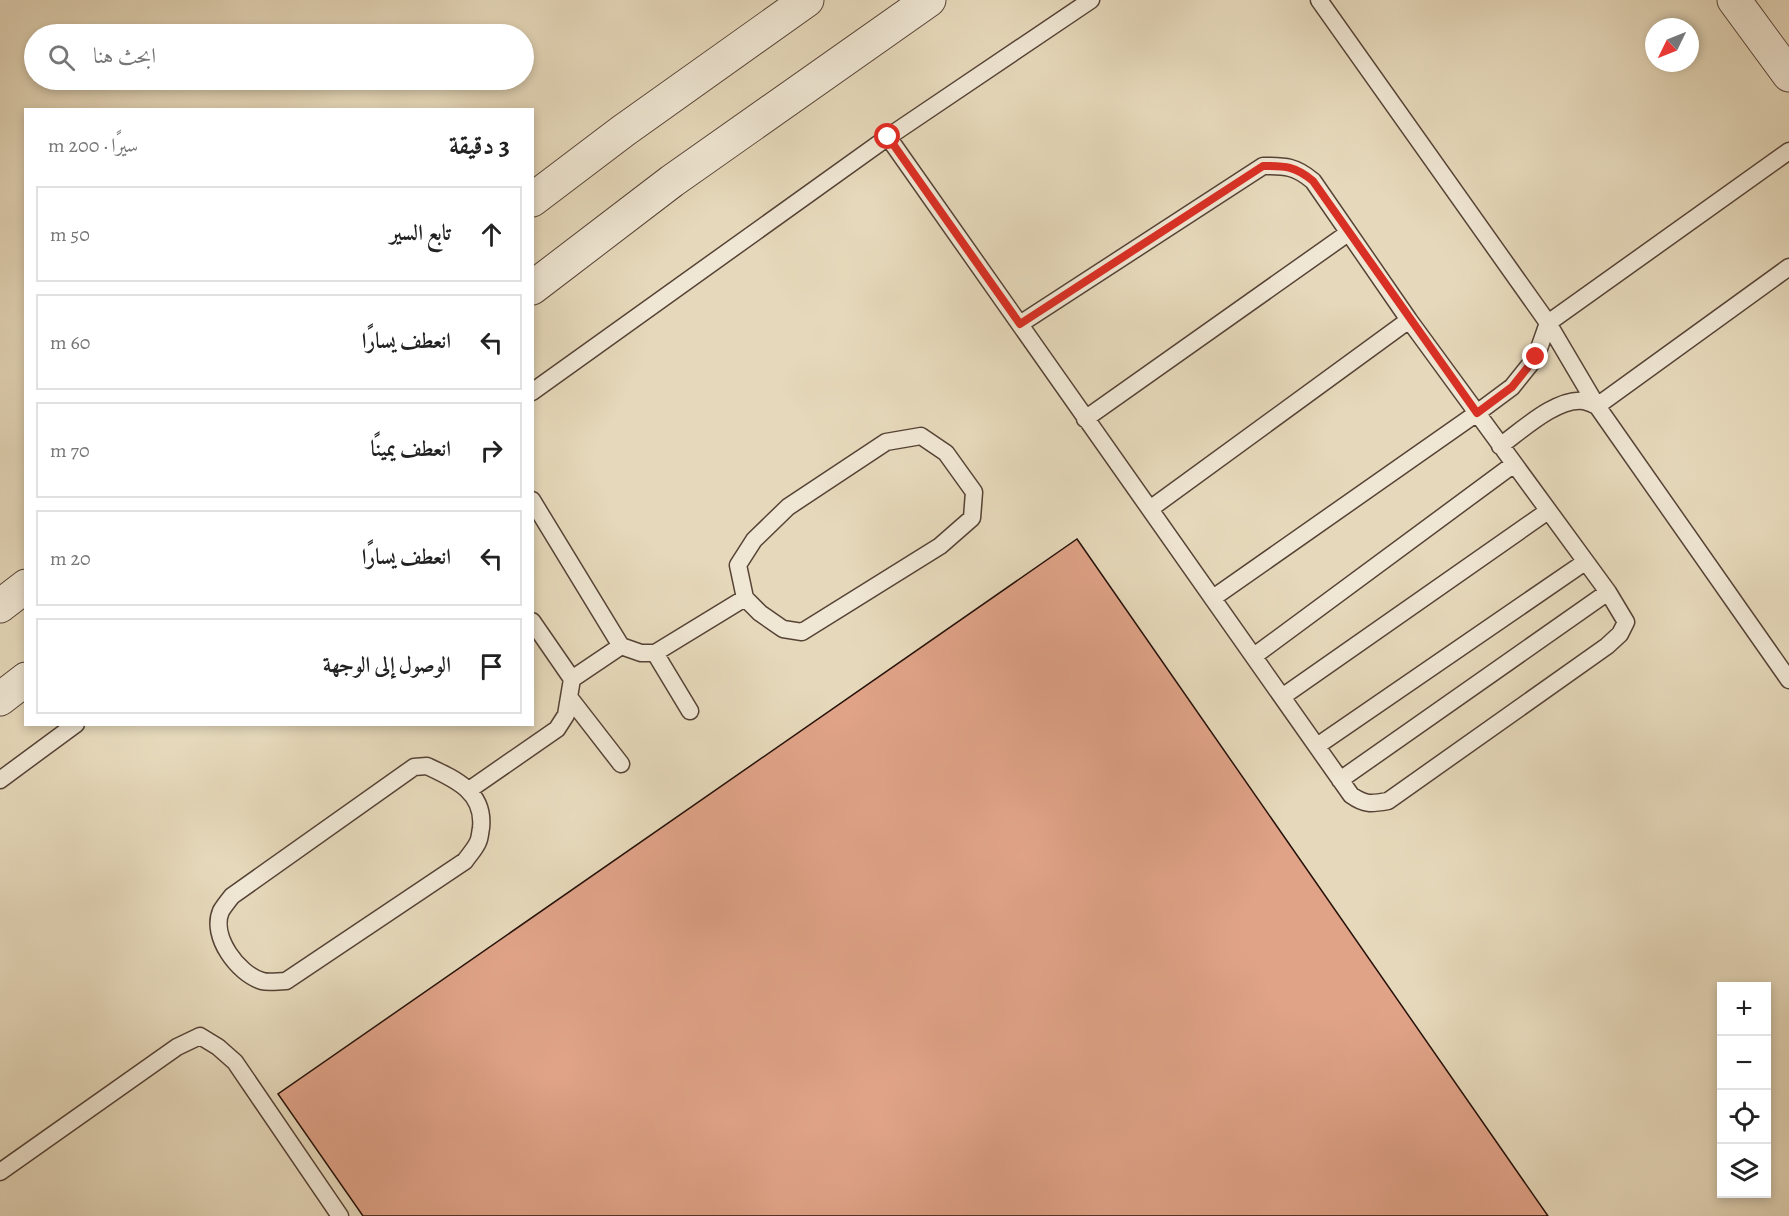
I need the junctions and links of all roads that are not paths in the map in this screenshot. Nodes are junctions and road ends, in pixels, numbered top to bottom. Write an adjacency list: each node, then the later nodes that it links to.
1 (807, 0): 9 (street)
2 (929, 0): 12 (street)
3 (1091, 0): 7 (lane)
4 (1319, 0): 14 (lane)
5 (1734, 0): 6 (street)
6 (1789, 75)
7 (888, 137): 15 (lane); 16 (lane)
8 (1789, 151): 14 (lane)
9 (534, 198)
10 (1348, 233): 13 (lane); 15 (lane); 19 (lane)
11 (1789, 267): 17 (lane)
12 (534, 286)
13 (1409, 320): 18 (lane); 23 (lane)
14 (1548, 323): 17 (lane); 18 (lane)
15 (1020, 324): 19 (lane)
16 (534, 391)
17 (1597, 406): 20 (lane); 36 (lane)
18 (1477, 413): 20 (lane); 29 (lane)
19 (1085, 419): 23 (lane)
20 (1500, 446): 21 (lane)
21 (1514, 464): 24 (lane); 34 (lane)
22 (534, 503): 32 (lane)
23 (1150, 509): 29 (lane)
24 (1548, 511): 25 (lane); 38 (lane)
25 (1585, 562): 27 (lane); 43 (lane)
26 (24, 588): 30 (street)
27 (1608, 592): 46 (lane); 46 (lane)
28 (745, 598): 28 (lane); 33 (lane)
29 (1213, 598): 34 (lane)
30 (0, 606)
31 (534, 624): 35 (lane)
32 (621, 646): 33 (lane); 35 (lane)
33 (655, 653): 41 (lane)
34 (1254, 656): 38 (lane)
35 (572, 679): 39 (lane)
36 (1789, 680)
37 (24, 681): 40 (street)
38 (1282, 697): 43 (lane)
39 (569, 698): 44 (lane); 47 (lane)
40 (0, 699)
41 (690, 711)
42 (73, 726): 45 (lane)
43 (1317, 746): 46 (lane)
44 (621, 764)
45 (0, 780)
46 (1340, 780)
47 (469, 790): 47 (lane)
48 (0, 1172): 49 (lane)
49 (340, 1216)

